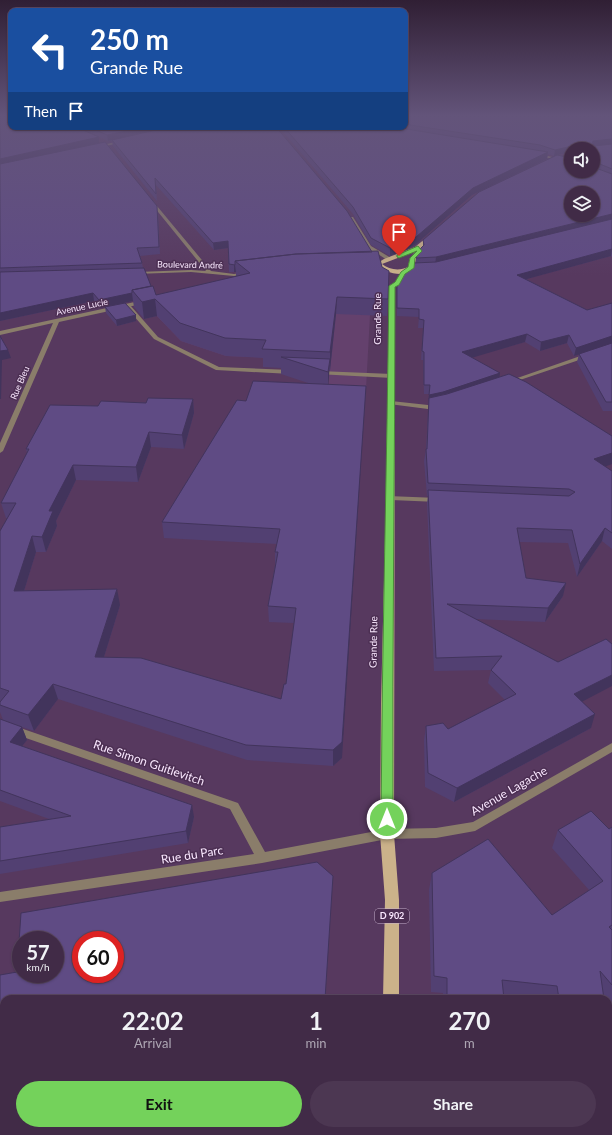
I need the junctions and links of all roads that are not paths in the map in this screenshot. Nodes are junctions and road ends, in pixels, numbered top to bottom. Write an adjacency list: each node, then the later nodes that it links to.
1 (148, 197): 9 (street)
2 (350, 216): 4 (street)
3 (438, 230): 5 (main road, Grande Rue)
4 (368, 246): 6 (street); 7 (street)
5 (418, 247): 6 (main road, Grande Rue); 8 (main road, Grande Rue)
6 (390, 259): 7 (main road, Grande Rue); 8 (main road)
7 (380, 267): 8 (main road)
8 (412, 267): 21 (main road, Grande Rue / D 902)
9 (209, 272): 11 (street, Boulevard André); 12 (street, Boulevard André)
10 (250, 273): 12 (street, Boulevard André)
11 (127, 274)
12 (234, 274): 13 (street)
13 (223, 281)
14 (151, 301): 15 (street, Avenue Lucie)
15 (128, 306): 16 (street, Avenue Lucie); 19 (street)
16 (56, 321): 17 (street, Avenue Lucie); 25 (street, Rue Bleu)
17 (0, 333)
18 (597, 352): 22 (street)
19 (297, 372)
20 (313, 372): 21 (street)
21 (392, 376): 23 (main road, Grande Rue / D 902)
22 (502, 384)
23 (391, 403): 24 (street); 26 (main road, Grande Rue / D 902)
24 (443, 404)
25 (0, 451)
26 (391, 498): 27 (street); 30 (main road, Grande Rue / D 902)
27 (446, 501)
28 (0, 726): 31 (street, Rue Simon Guitlevitch)
29 (612, 747): 30 (street, Avenue Lagache)
30 (387, 834): 31 (street, Rue du Parc); 33 (main road, Grande Rue / D 902)
31 (262, 858): 32 (street, Rue du Parc)
32 (0, 897)
33 (391, 995)

